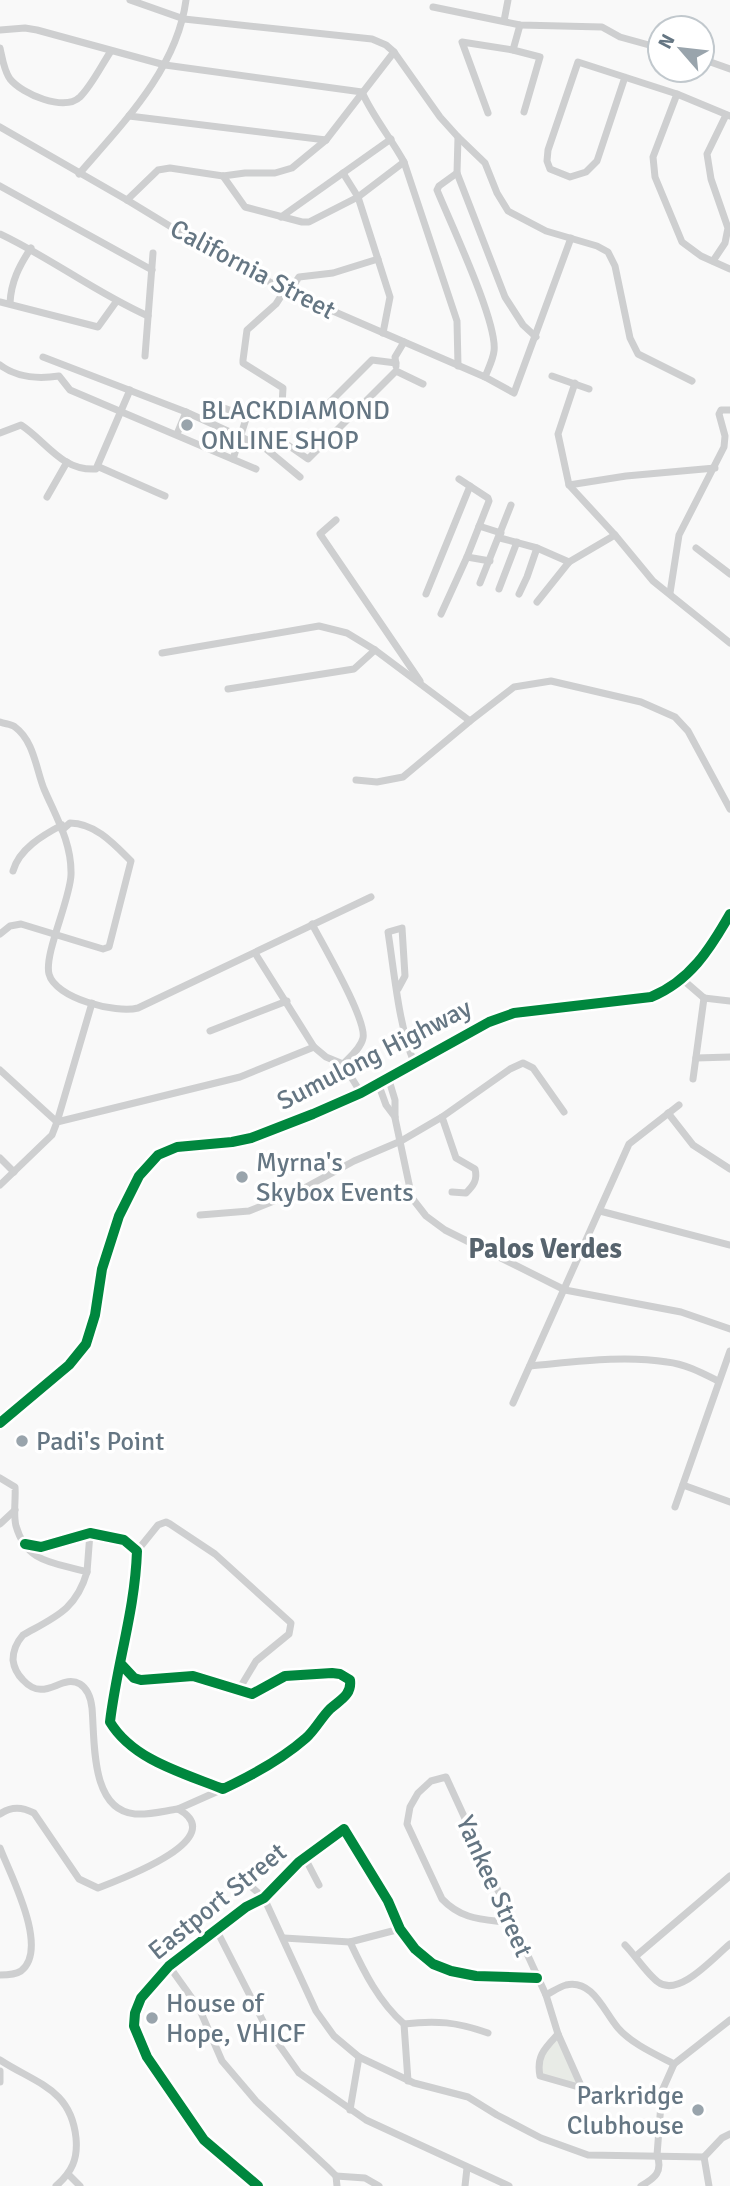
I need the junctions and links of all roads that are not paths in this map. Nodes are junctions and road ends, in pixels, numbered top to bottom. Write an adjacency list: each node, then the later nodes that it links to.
1 (130, 0): 5 (street)
2 (186, 0): 5 (street)
3 (508, 0): 6 (street)
4 (433, 7): 6 (street)
5 (184, 19): 13 (street); 14 (street)
6 (503, 21): 7 (street)
7 (520, 25): 9 (street); 11 (street)
8 (0, 30): 12 (street)
9 (646, 44)
10 (0, 47): 12 (street)
11 (513, 50): 18 (street); 19 (street)
12 (111, 51): 14 (street)
13 (394, 52): 16 (street); 23 (street)
14 (165, 65): 16 (street); 20 (street)
15 (625, 77): 15 (street); 17 (street)
16 (362, 92): 24 (street); 25 (street)
17 (677, 94): 21 (street); 40 (street)
18 (524, 111)
19 (488, 113)
20 (129, 116): 25 (street); 29 (street)
21 (728, 116): 40 (street)
22 (0, 127): 29 (street, California Street)
23 (458, 136): 28 (street); 36 (street)
24 (391, 139): 26 (street); 27 (street)
25 (326, 140): 30 (street)
26 (404, 162): 32 (street); 54 (street)
27 (343, 173): 32 (street); 34 (street)
28 (457, 173): 49 (street); 57 (street)
29 (79, 174): 33 (street, California Street)
30 (223, 176): 33 (street); 34 (street)
31 (0, 186): 42 (street)
32 (358, 197): 34 (street); 39 (street)
33 (127, 200): 43 (street, California Street)
34 (281, 217)
35 (0, 234): 37 (street)
36 (571, 238): 49 (street); 58 (street)
37 (31, 248): 45 (street); 46 (street)
38 (153, 253): 42 (street)
39 (378, 259): 43 (street); 48 (street)
40 (713, 261): 41 (street)
41 (730, 269)
42 (152, 270): 47 (street)
43 (287, 291): 48 (street, California Street); 64 (street)
44 (0, 302): 46 (street)
45 (116, 302): 46 (street); 47 (street)
46 (10, 303)
47 (148, 316): 51 (street)
48 (383, 333): 50 (street, California Street)
49 (536, 337): 57 (street, California Street)
50 (404, 342): 54 (street, California Street); 55 (street)
51 (145, 356)
52 (44, 357): 62 (street)
53 (0, 365): 67 (street)
54 (458, 366): 57 (street, California Street)
55 (396, 367): 60 (street); 65 (street); 72 (street)
56 (552, 376): 59 (street)
57 (485, 377)
58 (692, 381)
59 (575, 383): 61 (street); 80 (street)
60 (423, 384)
61 (589, 389)
62 (130, 390): 67 (street); 68 (street)
63 (213, 404): 71 (street)
64 (282, 405)
65 (325, 407)
66 (730, 410): 76 (street)
67 (119, 411): 70 (street); 75 (street)
68 (186, 412): 70 (street); 71 (street)
69 (0, 433): 74 (street)
70 (177, 434): 73 (street)
71 (242, 437): 72 (street); 73 (street)
72 (265, 448): 78 (street)
73 (233, 459): 77 (street)
74 (67, 462): 75 (street); 83 (street)
75 (99, 467): 82 (street)
76 (715, 468): 80 (street); 98 (street)
77 (256, 470)
78 (300, 477)
79 (459, 479): 81 (street)
80 (569, 485): 88 (street)
81 (470, 486): 86 (street); 99 (street)
82 (165, 496)
83 (47, 497)
84 (510, 505): 87 (street)
85 (336, 520): 106 (street)
86 (479, 526): 87 (street); 92 (street)
87 (500, 535): 89 (street); 93 (street)
88 (615, 535): 94 (street); 98 (street)
89 (517, 542): 90 (street); 97 (street)
90 (537, 548): 94 (street); 100 (street)
91 (696, 548): 95 (street)
92 (467, 557): 93 (street); 102 (street)
93 (490, 561): 96 (street)
94 (569, 562): 101 (street)
95 (730, 574)
96 (480, 583)
97 (499, 589)
98 (670, 593): 103 (street)
99 (426, 594)
100 (519, 594)
101 (537, 602)
102 (441, 614)
103 (730, 643)
104 (375, 650): 105 (street); 106 (street); 107 (street)
105 (162, 653)
106 (424, 687): 108 (street)
107 (228, 689)
108 (470, 720): 110 (street); 111 (street)
109 (0, 722): 112 (street)
110 (356, 780)
111 (730, 809)
112 (62, 828): 113 (street); 118 (street); 118 (street)
113 (13, 871)
114 (371, 897): 116 (street)
115 (730, 914): 120 (main road, Sumulong Highway)
116 (312, 924): 119 (street); 131 (street)
117 (0, 934): 118 (street)
118 (56, 934): 125 (street)
119 (255, 953): 124 (street); 125 (street)
120 (682, 979): 122 (street); 130 (main road, Sumulong Highway)
121 (398, 989): 121 (street); 130 (street)
122 (704, 998): 123 (street); 129 (street)
123 (730, 1000)
124 (287, 1001): 126 (street); 127 (street)
125 (92, 1003): 140 (street)
126 (210, 1031)
127 (313, 1047): 131 (street); 140 (street)
128 (730, 1057): 129 (street)
129 (696, 1058): 133 (street)
130 (415, 1062): 134 (main road, Sumulong Highway)
131 (343, 1064): 135 (street)
132 (0, 1070): 140 (street)
133 (693, 1079)
134 (383, 1080): 135 (main road, Sumulong Highway); 141 (street)
135 (361, 1093): 156 (main road, Sumulong Highway)
136 (679, 1105): 138 (street)
137 (564, 1112): 139 (street)
138 (668, 1113): 143 (street); 147 (street)
139 (442, 1117): 141 (street); 146 (street)
140 (57, 1122): 144 (street)
141 (401, 1141): 148 (street); 150 (street)
142 (0, 1158): 144 (street)
143 (730, 1169)
144 (13, 1172): 145 (street)
145 (0, 1185)
146 (452, 1192)
147 (600, 1211): 149 (street); 150 (street)
148 (200, 1215)
149 (730, 1245)
150 (565, 1290): 151 (street); 153 (street)
151 (730, 1329)
152 (730, 1350): 154 (street)
153 (530, 1366): 154 (street); 155 (street)
154 (718, 1381): 158 (street)
155 (513, 1403)
156 (0, 1423)
157 (0, 1478): 161 (street)
158 (683, 1485): 159 (street); 160 (street)
159 (730, 1502)
160 (675, 1507)
161 (15, 1510): 162 (street); 164 (street)
162 (0, 1524)
163 (90, 1533): 164 (street); 165 (street); 166 (street)
164 (25, 1544): 166 (street)
165 (137, 1551): 167 (street); 168 (street)
166 (87, 1572): 170 (street)
167 (120, 1663): 168 (street); 169 (street)
168 (238, 1691): 169 (street)
169 (223, 1789): 170 (street)
170 (178, 1809): 171 (street)
171 (0, 1814)
172 (0, 1848): 187 (street)
173 (305, 1858): 176 (street); 177 (street, Eastport Street); 180 (street, Eastport Street)
174 (730, 1876): 185 (street)
175 (247, 1883): 177 (street)
176 (319, 1885)
177 (264, 1898): 179 (street, Eastport Street); 181 (street)
178 (512, 1923): 178 (street, Yankee Street); 188 (street, Yankee Street)
179 (216, 1929): 186 (street, Eastport Street); 200 (street)
180 (400, 1929): 182 (street); 188 (street)
181 (284, 1938): 182 (street); 194 (street)
182 (350, 1942): 191 (street)
183 (730, 1944): 185 (street)
184 (625, 1945): 185 (street)
185 (636, 1956)
186 (169, 1966): 206 (street); 209 (street, Eastport Street)
187 (0, 1975)
188 (537, 1979): 189 (street, Yankee Street)
189 (546, 1995): 193 (street, Yankee Street); 196 (street)
190 (730, 2020): 196 (street)
191 (404, 2024): 192 (street); 198 (street)
192 (488, 2033)
193 (558, 2034): 193 (street, Yankee Street)
194 (359, 2057): 198 (street); 200 (street)
195 (0, 2060): 205 (street)
196 (674, 2064): 202 (street)
197 (0, 2071): 199 (street)
198 (408, 2081): 202 (street)
199 (0, 2082)
200 (350, 2110): 204 (street)
201 (730, 2134): 203 (street)
202 (657, 2155): 203 (street); 214 (street)
203 (704, 2157): 215 (street)
204 (467, 2168): 212 (street); 213 (street)
205 (69, 2175): 207 (street); 208 (street)
206 (335, 2176): 210 (street); 211 (street)
207 (56, 2186)
208 (80, 2186)
209 (258, 2186)
210 (337, 2186)
211 (379, 2186)
212 (465, 2186)
213 (509, 2186)
214 (641, 2186)
215 (709, 2186)

